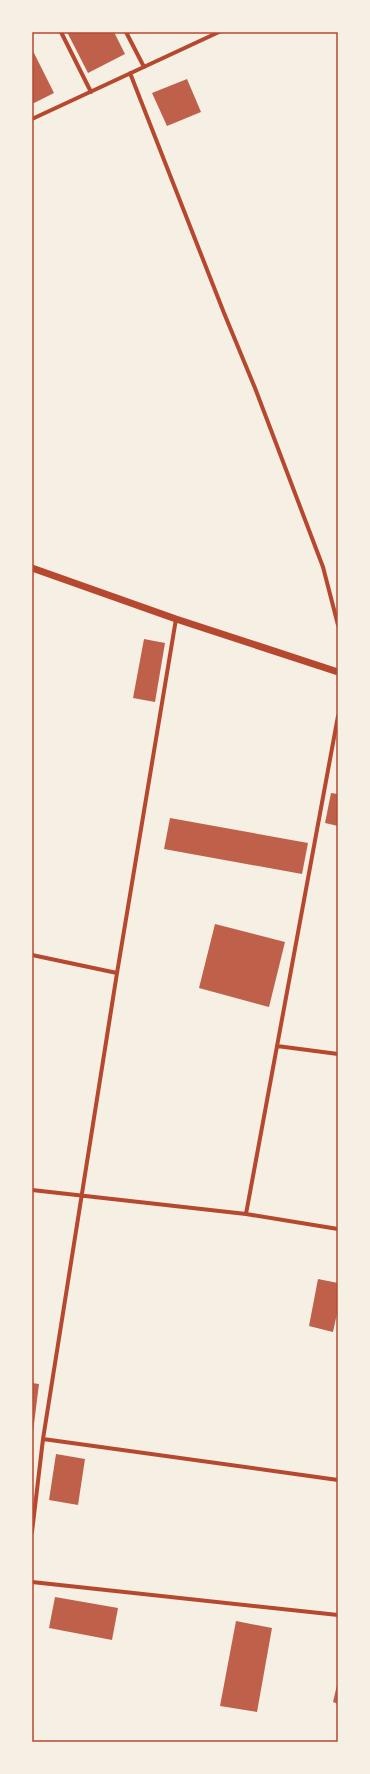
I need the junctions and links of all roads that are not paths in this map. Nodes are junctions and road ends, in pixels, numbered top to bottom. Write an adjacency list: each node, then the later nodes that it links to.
1 (61, 32): 6 (street)
2 (126, 32): 4 (street)
3 (219, 32): 4 (street)
4 (144, 67): 5 (street)
5 (130, 73): 6 (street); 10 (street)
6 (91, 92): 7 (street)
7 (32, 119)
8 (32, 568): 9 (street)
9 (176, 619): 11 (street); 14 (street)
10 (338, 626)
11 (338, 672)
12 (338, 716): 15 (street)
13 (32, 955): 14 (street)
14 (117, 973): 18 (street)
15 (278, 1046): 16 (street); 19 (street)
16 (338, 1054)
17 (32, 1190): 18 (street)
18 (83, 1195): 19 (street); 21 (street)
19 (246, 1214): 20 (street)
20 (338, 1229)
21 (43, 1439): 22 (street); 23 (street)
22 (338, 1480)
23 (32, 1532)
24 (32, 1582): 25 (street)
25 (338, 1616)

